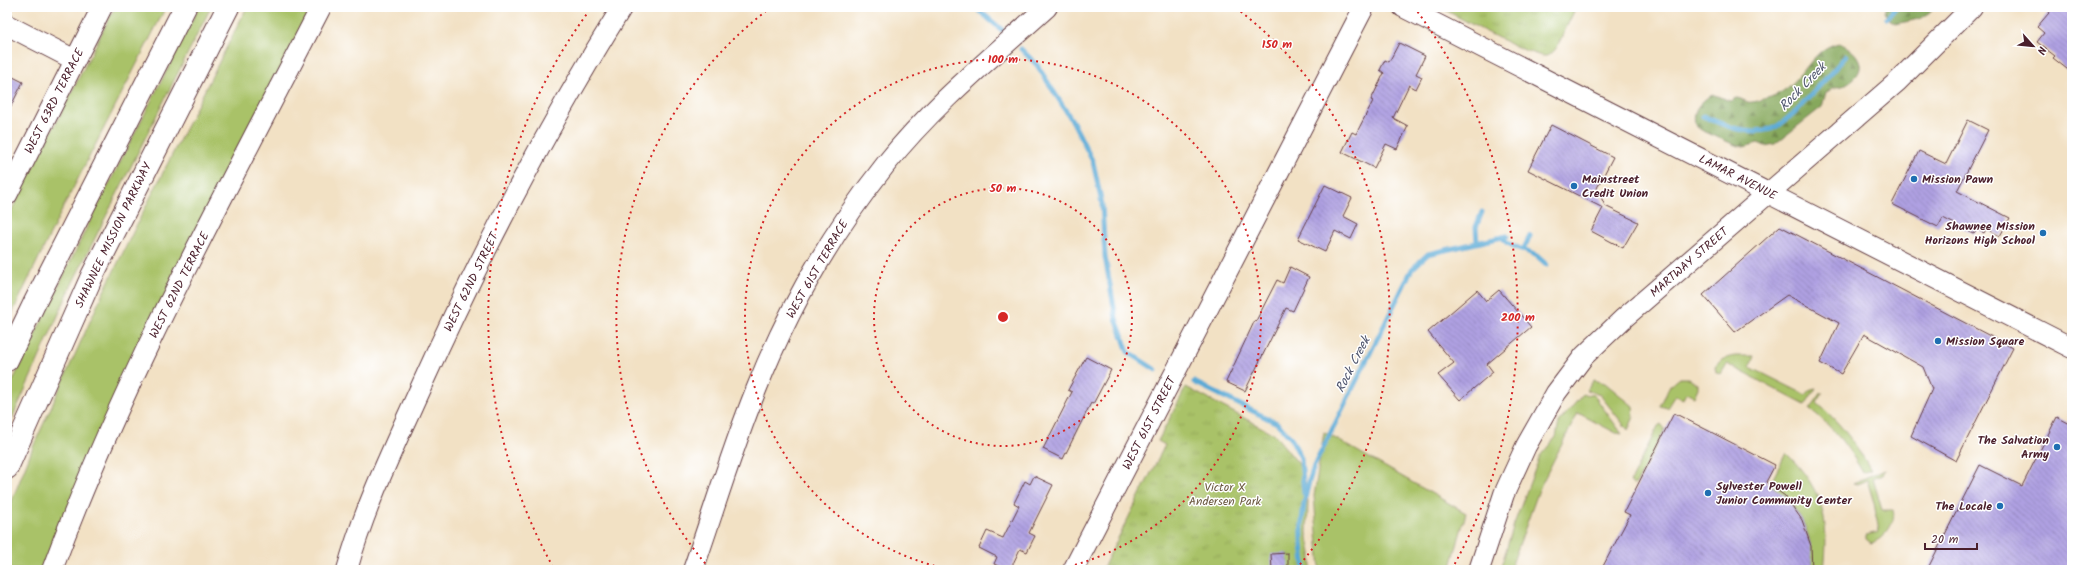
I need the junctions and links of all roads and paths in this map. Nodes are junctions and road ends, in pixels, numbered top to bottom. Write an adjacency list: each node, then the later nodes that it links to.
1 (102, 7): 11 (street, WEST 63RD TERRACE)
2 (184, 7): 15 (highway)
3 (228, 7): 16 (highway, SHAWNEE MISSION PARKWAY)
4 (321, 7): 17 (street, WEST 62ND TERRACE)
5 (622, 7): 18 (street, WEST 62ND STREET)
6 (1047, 7): 19 (street, WEST 61ST TERRACE)
7 (1364, 7): 20 (street, WEST 61ST STREET)
8 (1403, 7): 12 (street, LAMAR AVENUE)
9 (1972, 7): 12 (street, MARTWAY STREET)
10 (7, 25): 11 (street)
11 (75, 60): 13 (street, WEST 63RD TERRACE)
12 (1769, 193): 14 (street, LAMAR AVENUE); 21 (street, MARTWAY STREET)
13 (7, 196)
14 (2072, 348)
15 (7, 360)
16 (7, 468)
17 (52, 570)
18 (347, 570)
19 (693, 570)
20 (1073, 570)
21 (1479, 570)

